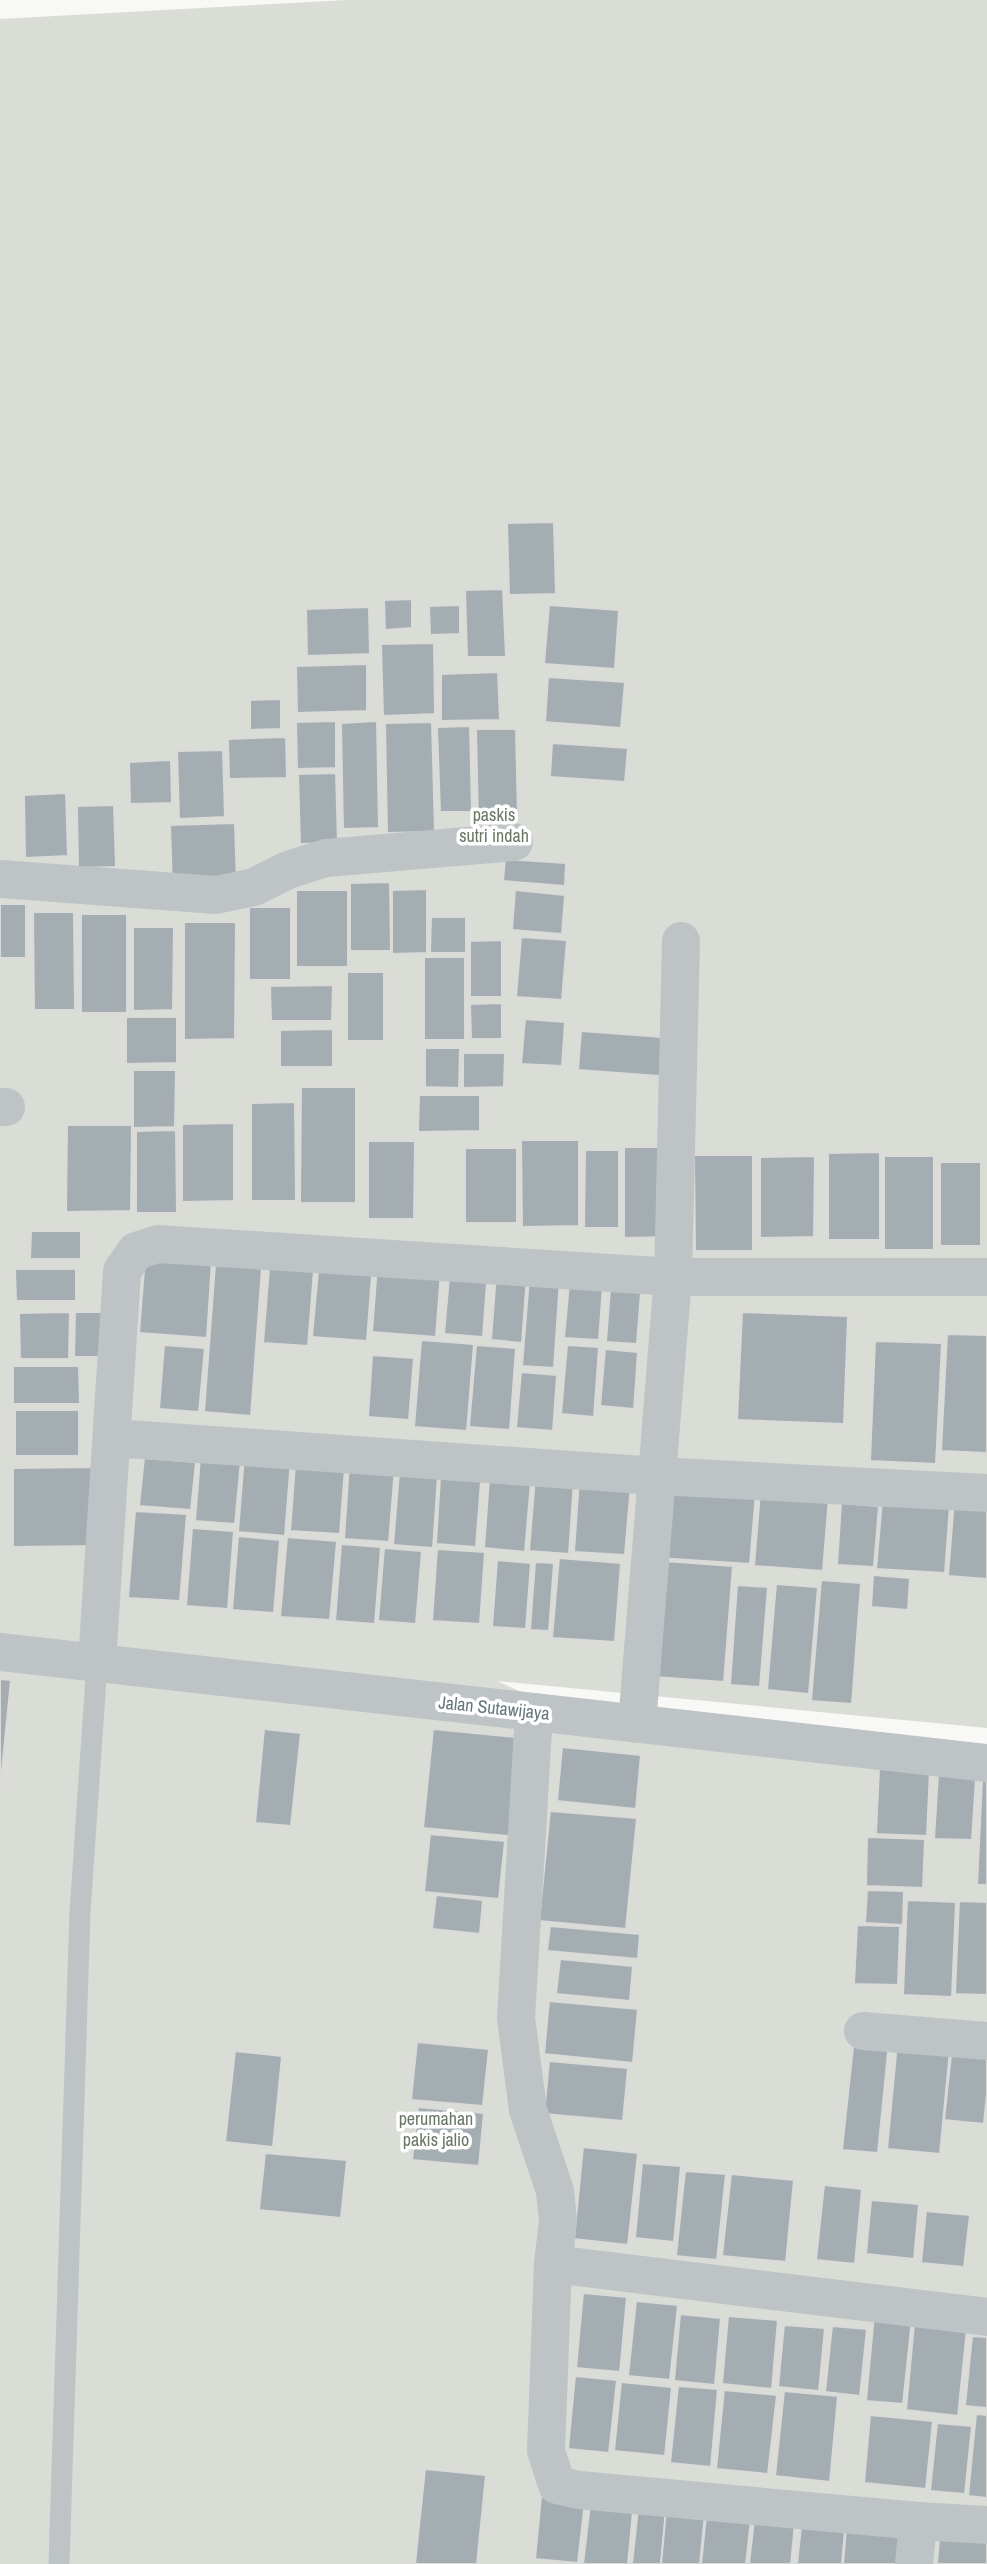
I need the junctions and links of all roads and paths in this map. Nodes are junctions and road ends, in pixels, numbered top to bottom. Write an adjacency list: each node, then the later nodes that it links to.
1 (514, 842): 2 (street)
2 (0, 879)
3 (681, 941): 4 (street)
4 (673, 1277): 5 (street); 6 (street); 7 (street)
5 (987, 1277)
6 (112, 1438): 7 (street); 10 (street)
7 (657, 1476): 8 (street); 12 (street)
8 (987, 1493)
9 (0, 1652): 10 (street, Jalan Sutawijaya)
10 (97, 1663): 11 (street, Jalan Sutawijaya); 20 (lane)
11 (534, 1712): 12 (street, Jalan Sutawijaya); 16 (street)
12 (637, 1724): 13 (street, Jalan Sutawijaya)
13 (987, 1763)
14 (863, 2031): 15 (street)
15 (987, 2041)
16 (553, 2264): 17 (street); 18 (street)
17 (987, 2316)
18 (918, 2521): 19 (street); 21 (street)
19 (987, 2525)
20 (59, 2564)
21 (914, 2564)

